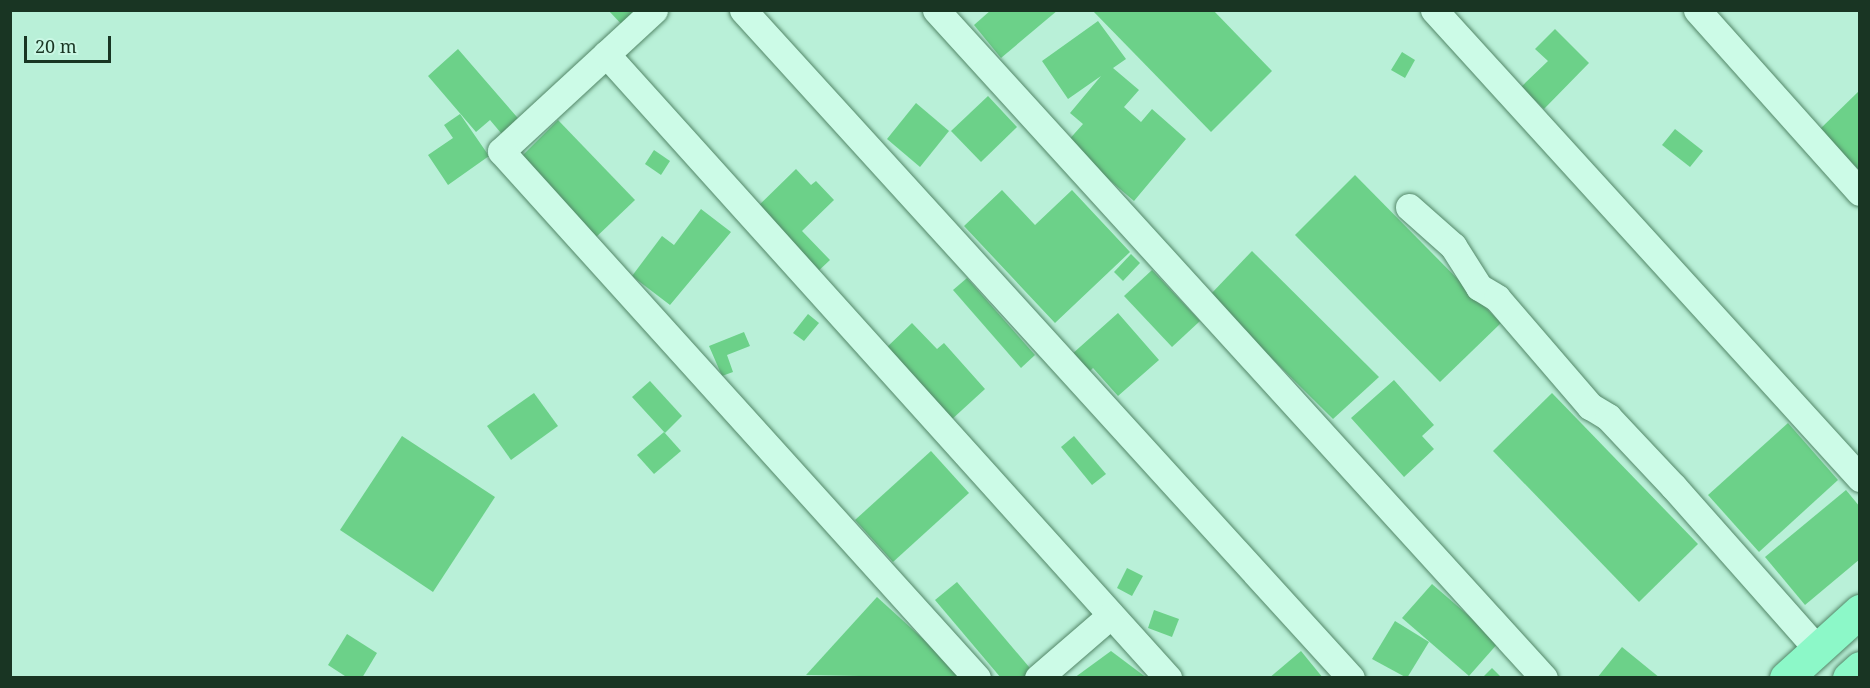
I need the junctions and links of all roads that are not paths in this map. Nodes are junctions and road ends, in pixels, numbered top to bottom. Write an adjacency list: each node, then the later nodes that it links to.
1 (654, 10): 6 (street)
2 (743, 10): 17 (street)
3 (936, 10): 18 (street)
4 (1434, 10): 9 (street)
5 (1698, 10): 7 (street)
6 (606, 54): 11 (street); 14 (street)
7 (1860, 192)
8 (1410, 207): 12 (street)
9 (1860, 477)
10 (1860, 611): 12 (main road)
11 (1111, 615): 15 (street); 16 (street)
12 (1817, 649): 19 (main road)
13 (1860, 668): 20 (main road)
14 (977, 678)
15 (1038, 678)
16 (1168, 678)
17 (1351, 678)
18 (1544, 678)
19 (1786, 678)
20 (1849, 678)

